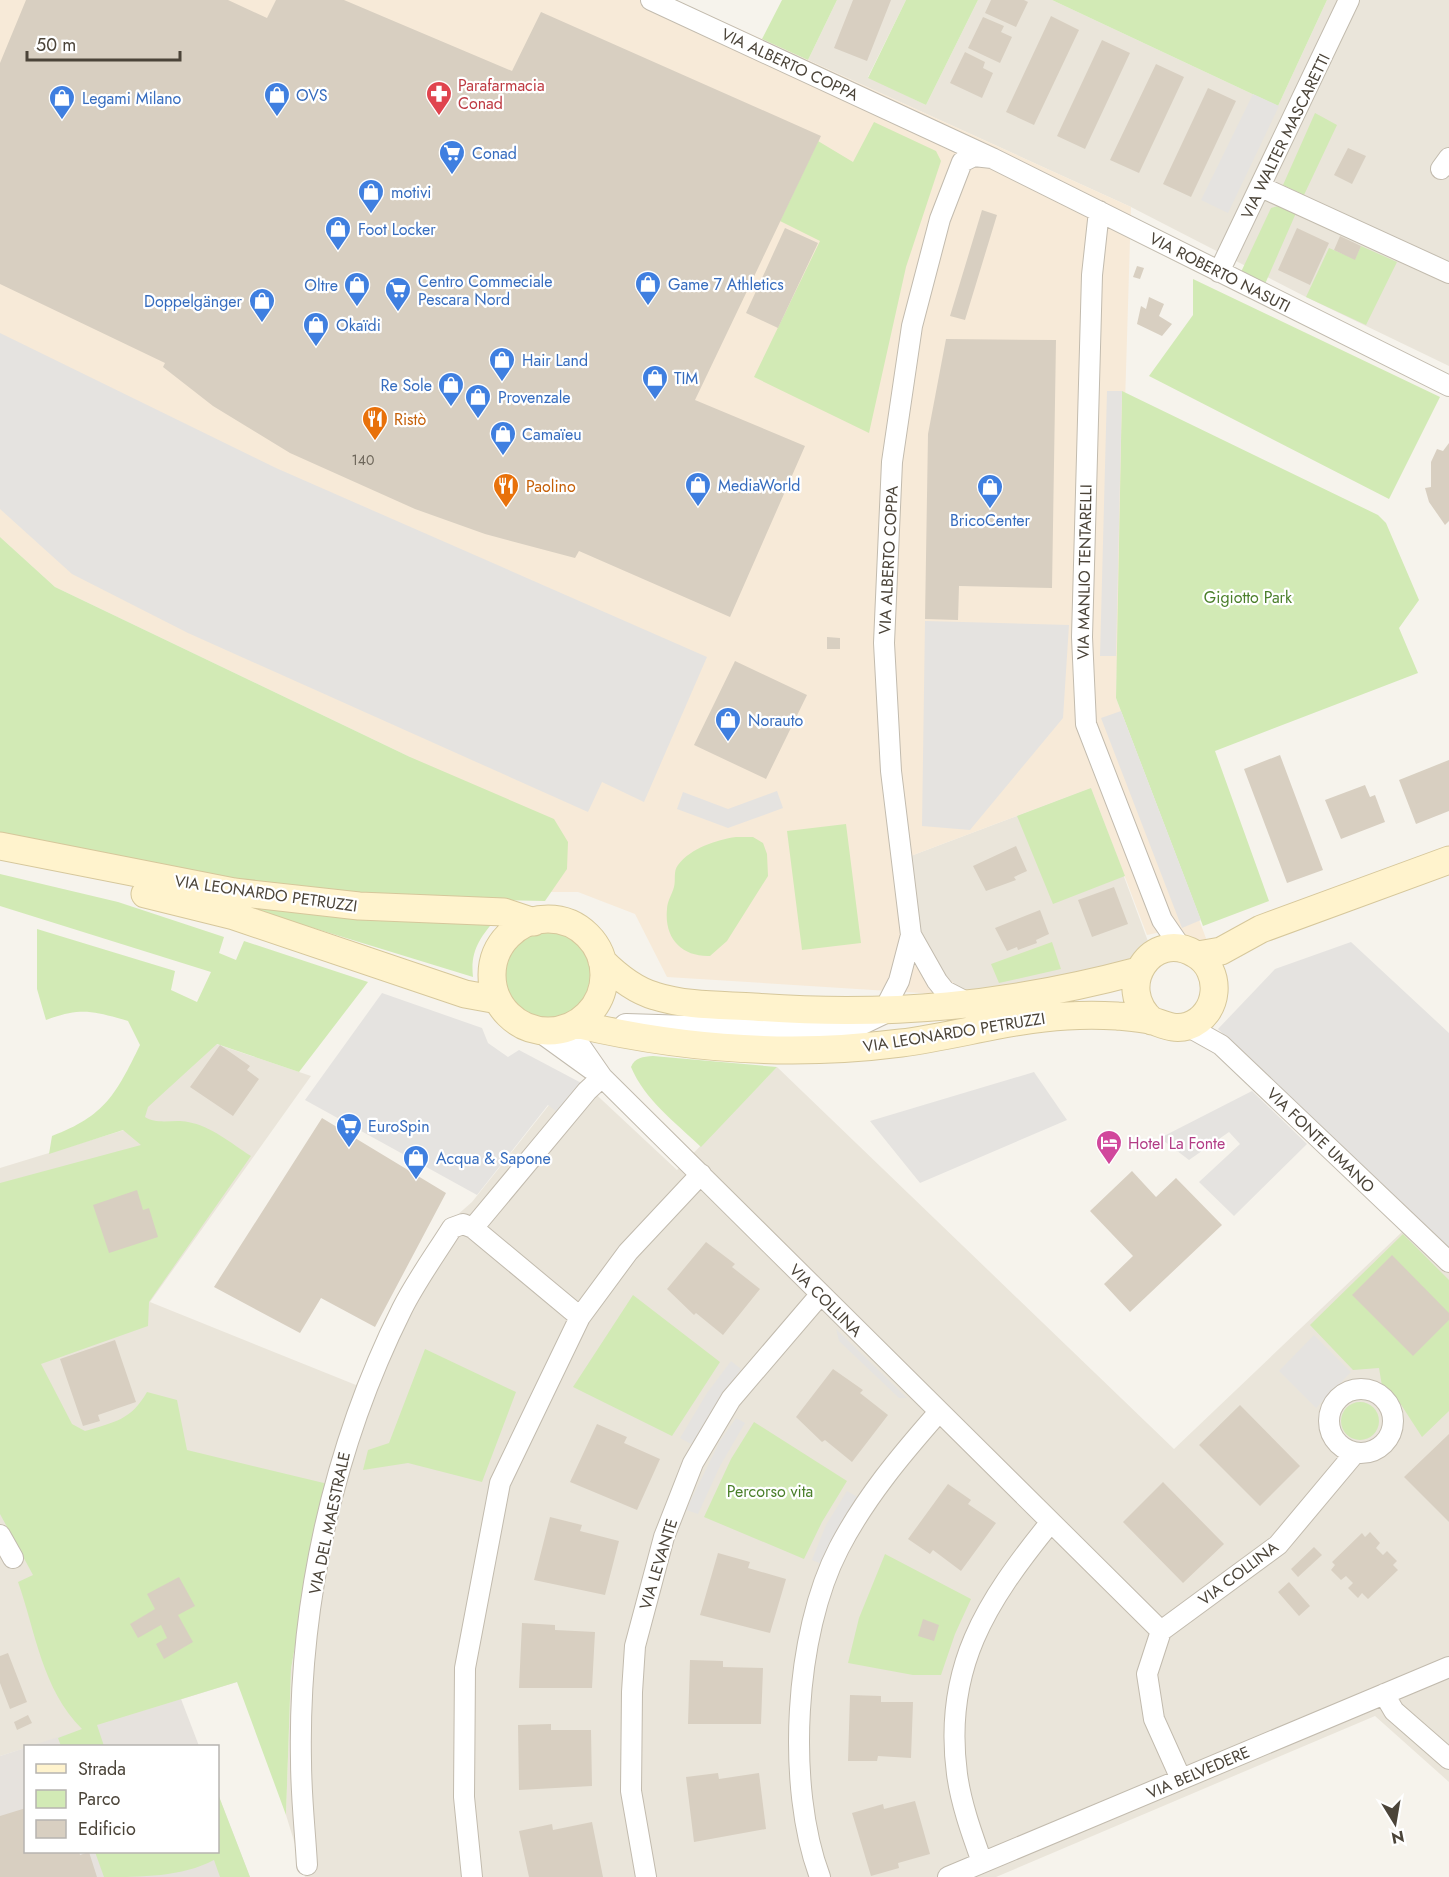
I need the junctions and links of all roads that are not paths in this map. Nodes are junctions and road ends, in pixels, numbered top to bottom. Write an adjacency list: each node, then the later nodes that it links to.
1 (651, 0): 3 (street, VIA ALBERTO COPPA)
2 (1349, 0): 5 (street, VIA WALTER MASCARETTI)
3 (929, 128): 4 (street, VIA ALBERTO COPPA); 6 (street, VIA ALBERTO COPPA)
4 (992, 158): 6 (street, VIA ALBERTO COPPA); 7 (street, VIA ROBERTO NASUTI)
5 (1261, 187): 8 (street, VIA WALTER MASCARETTI); 9 (street)
6 (949, 191): 16 (street, VIA ALBERTO COPPA)
7 (1099, 211): 8 (street, VIA ROBERTO NASUTI); 17 (street, VIA MANLIO TENTARELLI)
8 (1219, 272): 10 (street, VIA ROBERTO NASUTI)
9 (1449, 273)
10 (1449, 386)
11 (0, 846): 15 (main road, VIA LEONARDO PETRUZZI)
12 (1449, 860): 17 (main road, VIA LEONARDO PETRUZZI)
13 (0, 862): 20 (main road, VIA LEONARDO PETRUZZI)
14 (1449, 876): 19 (main road)
15 (534, 922): 18 (main road); 20 (main road)
16 (910, 935): 21 (street, VIA ALBERTO COPPA); 22 (street, VIA ALBERTO COPPA)
17 (1169, 957): 19 (main road); 21 (main road, VIA LEONARDO PETRUZZI); 23 (main road)
18 (602, 961): 22 (main road, VIA LEONARDO PETRUZZI); 24 (main road)
19 (1214, 983): 25 (main road)
20 (498, 1000): 26 (main road)
21 (972, 1005): 22 (main road, VIA LEONARDO PETRUZZI)
22 (883, 1012): 27 (street, VIA LEONARDO PETRUZZI)
23 (1152, 1021): 25 (main road); 27 (main road, VIA LEONARDO PETRUZZI)
24 (573, 1025): 26 (main road); 27 (main road, VIA LEONARDO PETRUZZI); 28 (street, VIA COLLINA)
25 (1187, 1026): 31 (street, VIA FONTE UMANO)
26 (537, 1030): 28 (street, VIA COLLINA)
27 (613, 1032): 28 (street)
28 (599, 1073): 29 (street, VIA COLLINA); 30 (street)
29 (701, 1174): 32 (street, VIA COLLINA); 33 (street)
30 (473, 1228): 33 (street); 45 (street, VIA DEL MAESTRALE)
31 (1449, 1262)
32 (820, 1295): 34 (street, VIA COLLINA); 47 (street, VIA LEVANTE)
33 (580, 1317): 46 (street)
34 (938, 1413): 36 (street, VIA COLLINA); 48 (street)
35 (1354, 1453): 39 (street, VIA COLLINA)
36 (1050, 1523): 39 (street, VIA COLLINA); 44 (street)
37 (0, 1535): 38 (street)
38 (13, 1558)
39 (1161, 1631): 43 (street)
40 (1449, 1667): 41 (street, VIA BELVEDERE)
41 (1384, 1694): 42 (street); 43 (street, VIA BELVEDERE)
42 (1449, 1759)
43 (1181, 1779): 44 (street, VIA BELVEDERE)
44 (982, 1862): 49 (street, VIA BELVEDERE)
45 (307, 1864)
46 (472, 1877)
47 (646, 1877)
48 (820, 1877)
49 (948, 1877)

